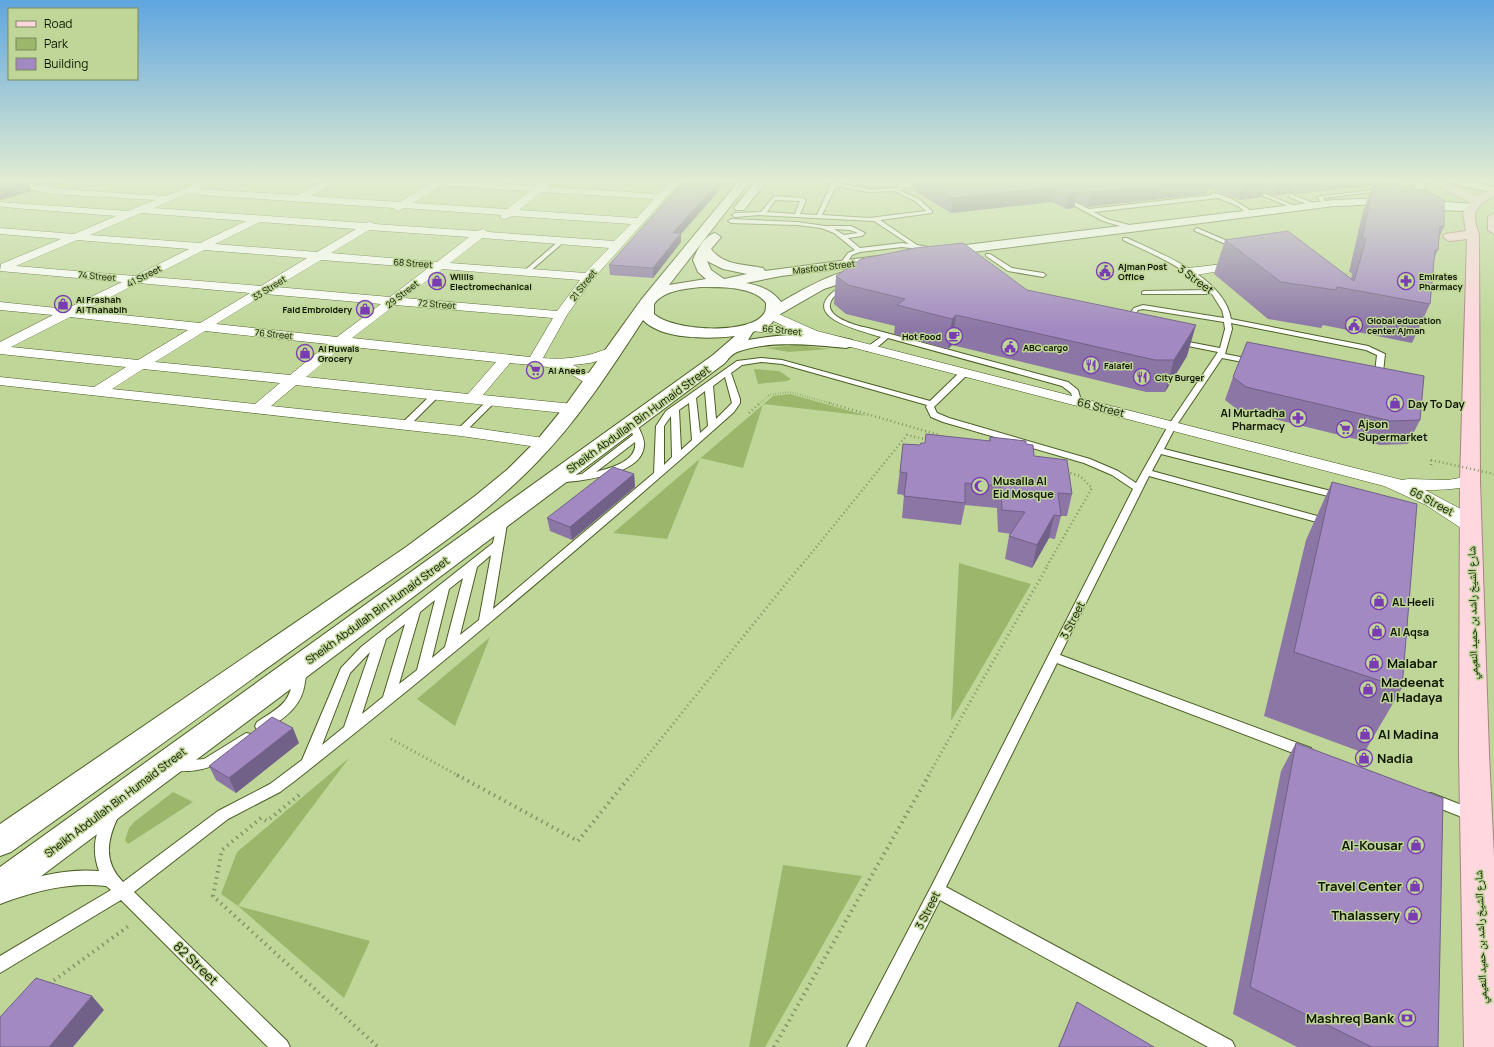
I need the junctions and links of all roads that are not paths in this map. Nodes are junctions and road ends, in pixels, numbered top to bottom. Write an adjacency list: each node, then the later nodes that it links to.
1 (90, 231): 19 (street)
2 (234, 231): 26 (street, 41 Street)
3 (362, 231): 32 (street, 33 Street)
4 (422, 231): 18 (street)
5 (485, 231): 18 (street, 29 Street)
6 (631, 231): 24 (street, 21 Street)
7 (705, 231): 51 (street)
8 (721, 231): 27 (street)
9 (831, 231): 20 (lane)
10 (858, 231): 20 (lane)
11 (893, 231): 25 (lane)
12 (1112, 231): 30 (street, Masfoot Street)
13 (1189, 231): 22 (street, Masfoot Street)
14 (1199, 231): 29 (lane)
15 (1456, 231): 21 (main road)
16 (1484, 231): 104 (main road, شارع الشيخ راشد بن حميد النعيمي)
17 (4, 233): 19 (street, 68 Street)
18 (479, 235): 23 (street); 37 (street, 29 Street)
19 (75, 237): 26 (street, 68 Street); 36 (street)
20 (843, 237): 28 (lane)
21 (1449, 237)
22 (1125, 238): 31 (street, Masfoot Street); 41 (lane, 3 Street)
23 (562, 241): 24 (street); 39 (lane)
24 (617, 245): 43 (street, 21 Street)
25 (914, 245): 28 (lane); 30 (lane)
26 (202, 247): 32 (street, 68 Street); 44 (street, 41 Street)
27 (704, 249): 40 (street); 46 (street)
28 (860, 250): 35 (lane)
29 (1243, 250)
30 (946, 252): 35 (street, Masfoot Street)
31 (988, 255): 33 (street, Masfoot Street); 42 (lane)
32 (320, 256): 37 (street, 68 Street); 47 (street, 33 Street)
33 (936, 262)
34 (1256, 263): 41 (street)
35 (842, 264): 40 (street, Masfoot Street)
36 (0, 265): 44 (street, 74 Street)
37 (438, 265): 39 (street, 68 Street); 50 (street, 29 Street)
38 (892, 267): 54 (street, Masfoot Street)
39 (526, 272): 43 (street, 68 Street)
40 (781, 272): 46 (street, Masfoot Street)
41 (1189, 272): 48 (lane, 3 Street)
42 (1043, 275)
43 (588, 277): 55 (street, 21 Street)
44 (137, 279): 47 (street, 74 Street); 53 (street, 41 Street)
45 (862, 280): 61 (lane)
46 (722, 283): 51 (street); 54 (street)
47 (265, 290): 50 (street, 72 Street); 57 (street, 33 Street)
48 (1214, 292): 49 (lane); 56 (lane, 3 Street)
49 (1144, 293)
50 (393, 301): 55 (street, 72 Street); 63 (street, 29 Street)
51 (648, 301): 58 (street); 68 (street)
52 (0, 306): 53 (street, 76 Street)
53 (71, 313): 57 (street, 76 Street); 65 (street, 41 Street)
54 (772, 314): 58 (street, Masfoot Street); 60 (street, 66 Street)
55 (562, 315): 72 (street, 21 Street)
56 (1230, 321): 59 (lane); 69 (lane, 3 Street); 80 (lane)
57 (205, 327): 63 (street, 76 Street); 73 (street, 33 Street)
58 (750, 328): 60 (street, 66 Street); 67 (street, Sheikh Abdullah Bin Humaid Street)
59 (1129, 332)
60 (812, 334): 64 (street, 66 Street)
61 (886, 336): 66 (lane); 86 (lane)
62 (1168, 340): 69 (lane)
63 (340, 341): 70 (street, 76 Street); 76 (street, 29 Street)
64 (846, 343): 66 (street, 66 Street); 67 (street)
65 (0, 348): 73 (street)
66 (870, 348): 75 (street, 66 Street)
67 (731, 349): 94 (street, Sheikh Abdullah Bin Humaid Street)
68 (614, 352): 72 (street, 76 Street); 78 (street)
69 (1222, 353): 71 (lane); 93 (lane, 3 Street)
70 (506, 359): 72 (street, 76 Street); 84 (street)
71 (1258, 362)
72 (541, 363): 78 (street, 76 Street)
73 (142, 364): 76 (street); 81 (street, 33 Street)
74 (727, 371): 79 (lane); 87 (lane); 92 (lane)
75 (964, 373): 86 (street, 66 Street); 87 (lane)
76 (293, 380): 82 (street); 88 (street, 29 Street)
77 (0, 381): 81 (street)
78 (593, 381): 89 (street)
79 (709, 384): 83 (lane); 92 (lane)
80 (1369, 386)
81 (97, 392): 88 (street)
82 (437, 394): 84 (street); 91 (lane)
83 (692, 396): 90 (lane); 96 (lane)
84 (472, 398): 85 (street)
85 (493, 400): 89 (street); 95 (lane)
86 (1072, 400): 93 (street, 66 Street)
87 (932, 404): 106 (lane)
88 (258, 409): 91 (street)
89 (573, 409): 97 (street)
90 (674, 409): 99 (lane); 101 (lane)
91 (405, 425): 95 (street)
92 (712, 426): 96 (lane)
93 (1172, 426): 98 (lane, 3 Street); 105 (street, 66 Street)
94 (635, 429): 102 (lane); 102 (lane); 103 (street, Sheikh Abdullah Bin Humaid Street)
95 (461, 431): 97 (street)
96 (697, 441): 99 (lane)
97 (544, 443): 117 (street)
98 (1158, 450): 100 (lane, 3 Street); 107 (lane)
99 (678, 458): 101 (lane)
100 (1146, 472): 106 (lane, 3 Street); 108 (lane)
101 (659, 474): 114 (lane)
102 (583, 477): 103 (lane)
103 (554, 480): 110 (street, Sheikh Abdullah Bin Humaid Street)
104 (1470, 481): 105 (street, 66 Street); 109 (main road, شارع الشيخ راشد بن حميد النعيمي)
105 (1390, 482): 109 (street, 66 Street)
106 (1138, 488): 118 (lane, 3 Street)
107 (1351, 499)
108 (1341, 526)
109 (1471, 526): 127 (main road, شارع الشيخ راشد بن حميد النعيمي)
110 (501, 531): 111 (lane); 114 (lane); 119 (street, Sheikh Abdullah Bin Humaid Street)
111 (472, 565): 112 (lane); 116 (lane)
112 (444, 587): 113 (lane); 120 (lane)
113 (415, 610): 115 (lane); 121 (lane)
114 (485, 620): 116 (lane)
115 (381, 637): 122 (lane); 124 (lane)
116 (451, 648): 120 (lane)
117 (271, 651): 119 (street); 128 (street)
118 (1053, 657): 123 (lane); 131 (lane, 3 Street)
119 (300, 667): 125 (street, Sheikh Abdullah Bin Humaid Street)
120 (423, 670): 121 (lane)
121 (389, 698): 122 (lane)
122 (350, 729): 124 (lane)
123 (1320, 758)
124 (307, 764): 132 (lane)
125 (128, 792): 129 (lane, 82 Street); 130 (street, Sheikh Abdullah Bin Humaid Street)
126 (1417, 794): 127 (lane)
127 (1476, 816): 138 (main road, شارع الشيخ راشد بن حميد النعيمي)
128 (0, 842)
129 (110, 879): 132 (lane, 82 Street); 133 (lane)
130 (0, 887)
131 (936, 890): 136 (lane, 3 Street); 137 (lane)
132 (123, 891): 134 (lane); 135 (lane, 82 Street)
133 (0, 896)
134 (0, 965)
135 (281, 1047)
136 (856, 1047)
137 (1226, 1047)
138 (1484, 1047)

